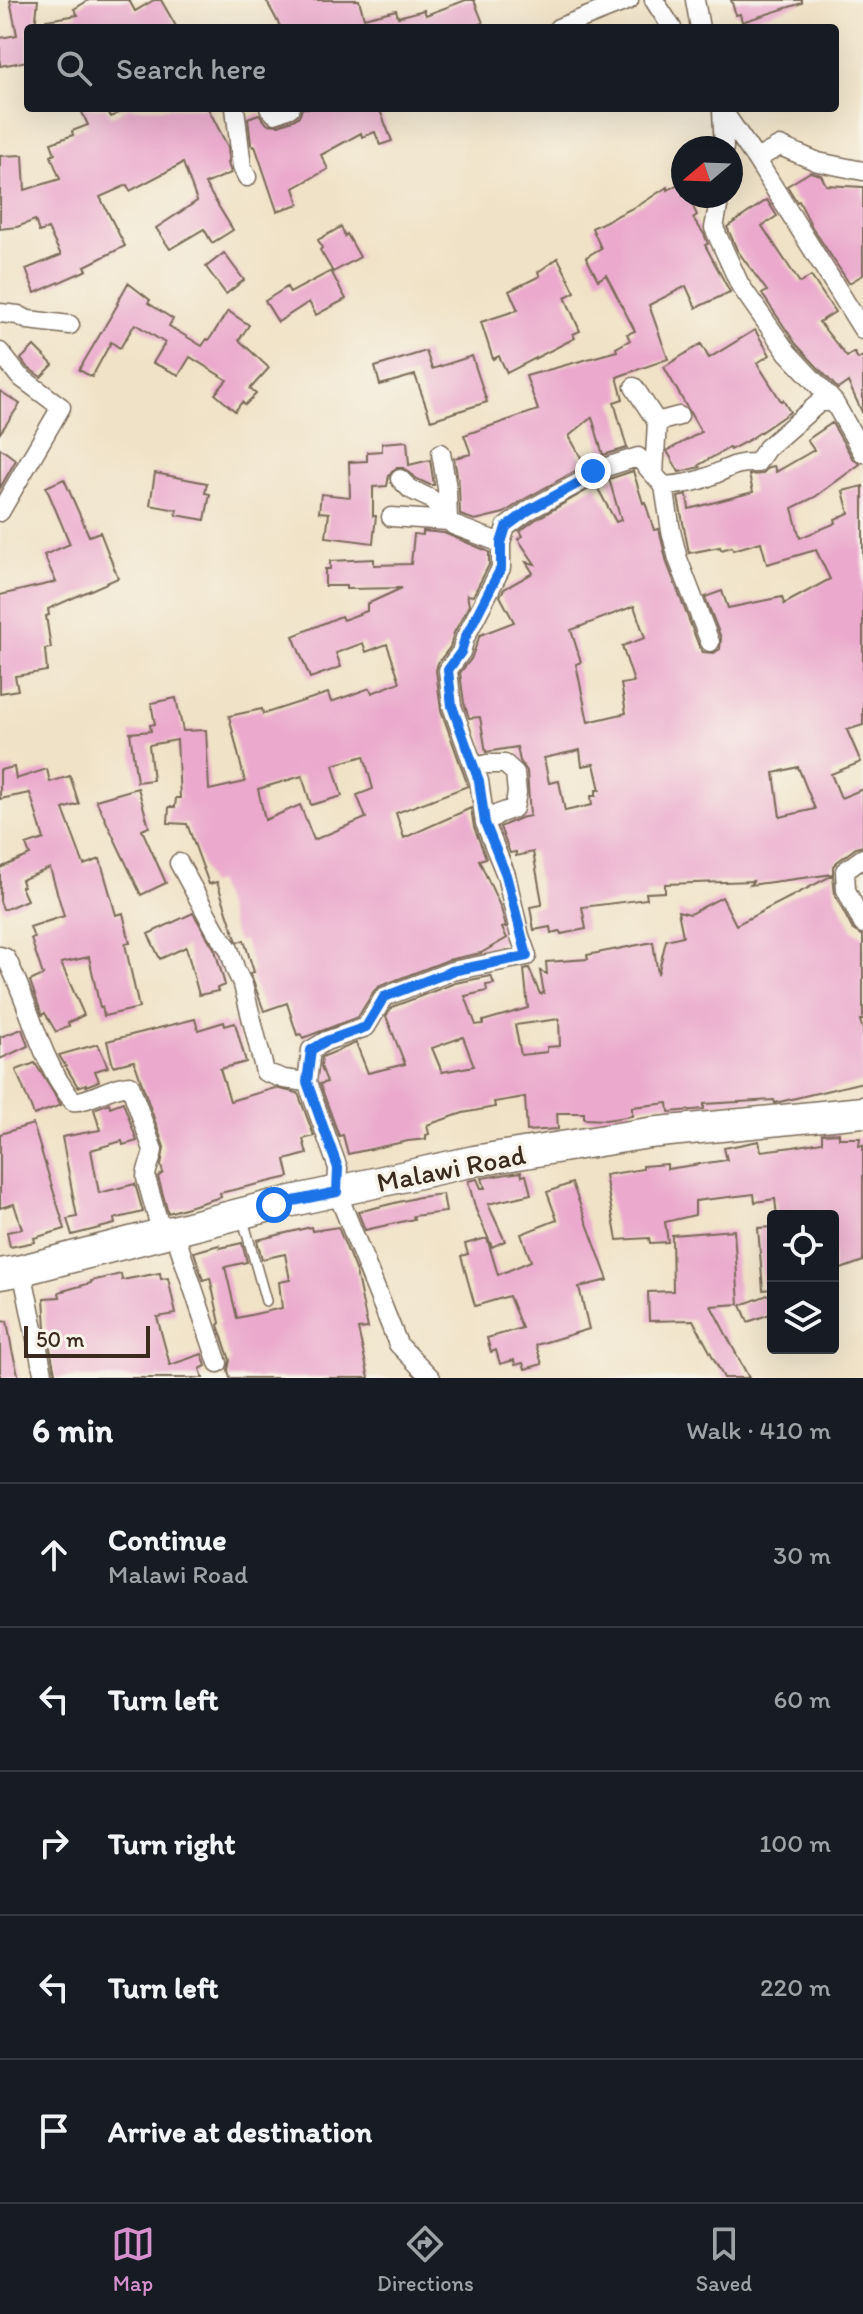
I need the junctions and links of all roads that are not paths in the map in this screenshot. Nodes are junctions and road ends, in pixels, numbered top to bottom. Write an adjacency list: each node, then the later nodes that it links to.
1 (629, 0): 3 (street)
2 (654, 0): 4 (street)
3 (568, 24)
4 (669, 24)
5 (235, 112): 11 (street)
6 (722, 112): 8 (street)
7 (724, 112): 9 (street)
8 (723, 136)
9 (756, 159): 10 (street); 15 (street)
10 (863, 171)
11 (247, 177)
12 (718, 208): 18 (street)
13 (0, 313): 14 (street)
14 (70, 325)
15 (863, 330)
16 (0, 352): 25 (street)
17 (634, 387): 20 (street)
18 (834, 402): 22 (street); 24 (street)
19 (679, 416): 20 (street)
20 (657, 422): 24 (street)
21 (441, 453): 27 (street)
22 (863, 453)
23 (400, 479): 27 (street)
24 (659, 480): 28 (street); 29 (street)
25 (0, 512)
26 (391, 517): 27 (street)
27 (448, 521): 28 (street)
28 (501, 543): 30 (street)
29 (710, 642)
30 (474, 767): 31 (street); 31 (street)
31 (485, 823): 36 (street)
32 (863, 858): 34 (street)
33 (179, 863): 36 (street)
34 (863, 924)
35 (0, 956): 40 (street)
36 (307, 1082): 38 (street)
37 (863, 1112): 38 (main road, Malawi Road)
38 (337, 1192): 39 (main road, Malawi Road); 45 (street)
39 (241, 1214): 40 (main road, Malawi Road); 42 (lane)
40 (168, 1233): 41 (main road, Malawi Road); 43 (street)
41 (11, 1272): 44 (street)
42 (266, 1301)
43 (218, 1363)
44 (44, 1378)
45 (431, 1378)

